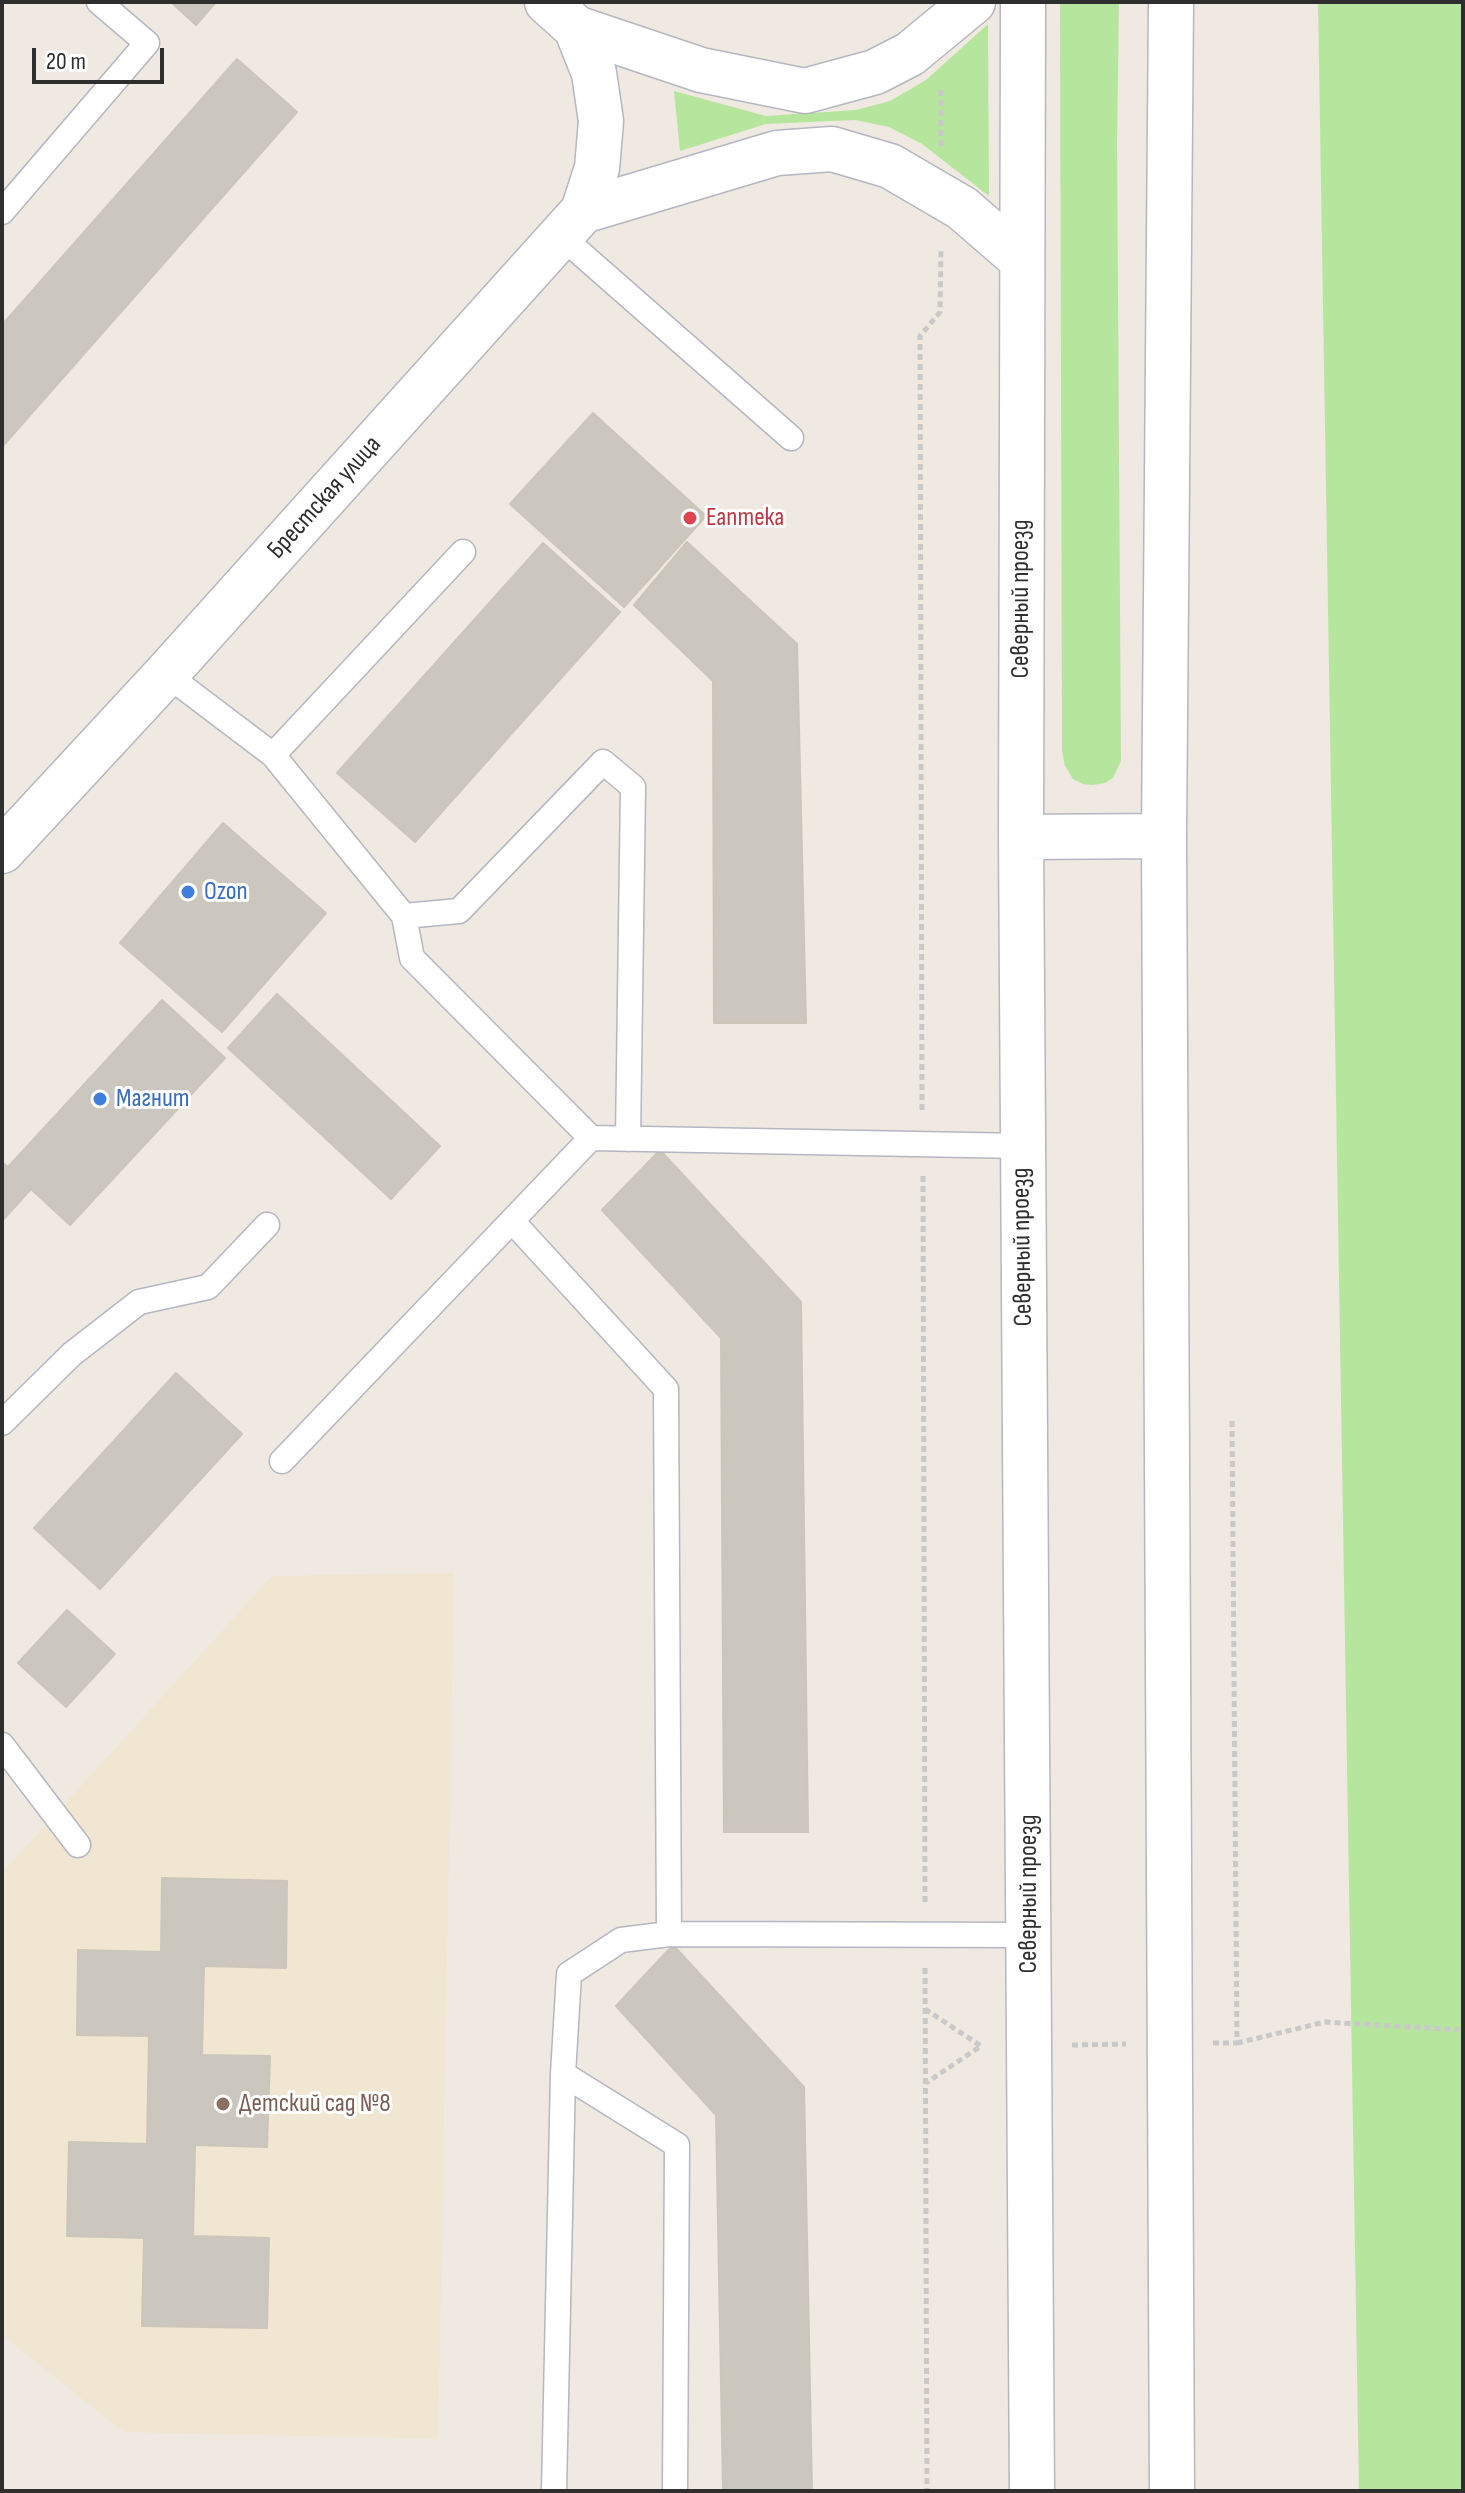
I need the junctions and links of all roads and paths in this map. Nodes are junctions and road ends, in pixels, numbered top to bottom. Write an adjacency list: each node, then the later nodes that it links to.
1 (99, 2): 7 (lane)
2 (1023, 2): 9 (main road, Северный проезд)
3 (1171, 2): 14 (main road)
4 (561, 15): 5 (main road); 8 (main road, Брестская улица)
5 (958, 15): 6 (path)
6 (941, 196): 8 (main road); 9 (main road); 20 (path)
7 (2, 212)
8 (572, 224): 10 (lane); 12 (main road, Брестская улица)
9 (1021, 259): 15 (main road, Северный проезд)
10 (791, 438)
11 (463, 552): 13 (lane)
12 (166, 674): 13 (lane); 16 (main road, Брестская улица)
13 (273, 755): 17 (lane)
14 (1164, 836): 15 (main road); 44 (main road)
15 (1021, 837): 21 (main road, Северный проезд)
16 (2, 851)
17 (404, 916): 18 (lane); 19 (lane)
18 (591, 1138): 19 (lane); 22 (lane)
19 (628, 1139): 20 (lane)
20 (922, 1145): 21 (lane); 30 (path)
21 (1023, 1146): 31 (main road, Северный проезд)
22 (513, 1222): 26 (lane); 29 (lane)
23 (267, 1225): 25 (lane)
24 (1232, 1420): 35 (path)
25 (2, 1423)
26 (282, 1461)
27 (2, 1745): 28 (lane)
28 (78, 1845)
29 (669, 1934): 30 (lane); 38 (lane)
30 (925, 1935): 31 (lane); 32 (path)
31 (1030, 1935): 43 (main road, Северный проезд)
32 (925, 2009): 39 (path); 39 (path)
33 (1463, 2030): 35 (path)
34 (1204, 2043): 35 (path)
35 (1237, 2043)
36 (1126, 2044): 37 (path)
37 (1067, 2045)
38 (563, 2074): 40 (lane); 41 (lane)
39 (925, 2084): 42 (path)
40 (554, 2491)
41 (675, 2491)
42 (927, 2491)
43 (1032, 2491)
44 (1172, 2491)

